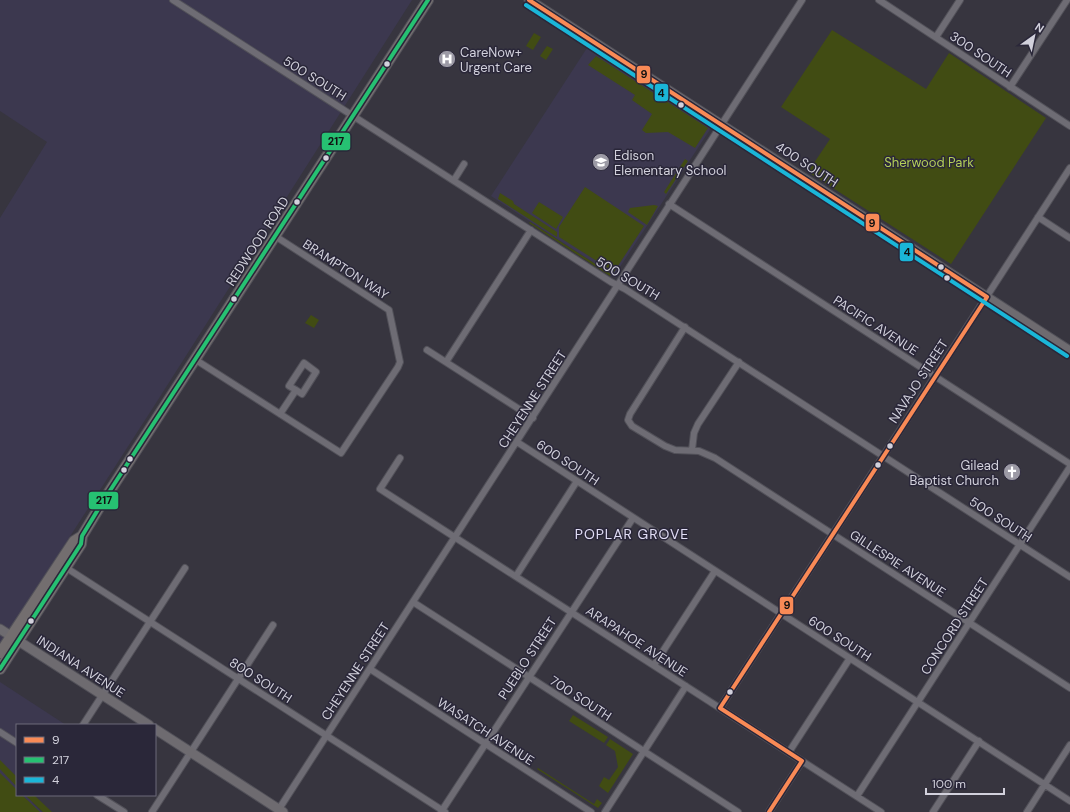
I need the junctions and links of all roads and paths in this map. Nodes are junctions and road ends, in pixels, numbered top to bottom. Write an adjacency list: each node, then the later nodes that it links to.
1 (173, 0): 10 (street, 500 SOUTH)
2 (428, 0): 10 (main road, REDWOOD ROAD)
3 (529, 0): 11 (main road, 400 SOUTH)
4 (802, 0): 11 (street, CHEYENNE STREET)
5 (879, 0): 8 (street, 300 SOUTH)
6 (960, 0): 8 (street)
7 (1066, 0): 9 (street)
8 (936, 37): 9 (street, 300 SOUTH)
9 (1010, 87): 12 (street, 300 SOUTH)
10 (353, 115): 15 (street, 500 SOUTH); 19 (main road, REDWOOD ROAD)
11 (721, 124): 16 (street, CHEYENNE STREET); 22 (main road, 400 SOUTH)
12 (1070, 126)
13 (464, 164): 15 (street)
14 (1070, 168): 17 (street, NAVAJO STREET)
15 (454, 180): 18 (street, 500 SOUTH)
16 (669, 204): 21 (street, CHEYENNE STREET); 29 (street, PACIFIC AVENUE)
17 (1038, 218): 20 (street); 22 (street, NAVAJO STREET)
18 (532, 230): 21 (street, 500 SOUTH); 27 (street)
19 (275, 236): 26 (main road, REDWOOD ROAD); 31 (street, BRAMPTON WAY)
20 (1070, 238)
21 (617, 285): 23 (street, 500 SOUTH); 32 (street, CHEYENNE STREET)
22 (987, 297): 25 (main road, 400 SOUTH); 29 (street, NAVAJO STREET)
23 (685, 327): 28 (street, 500 SOUTH); 34 (street, GILLESPIE AVENUE)
24 (428, 350): 27 (street)
25 (1070, 351)
26 (196, 360): 31 (street); 42 (main road, REDWOOD ROAD)
27 (446, 362): 32 (street)
28 (738, 362): 34 (street); 35 (street, 500 SOUTH)
29 (935, 376): 35 (street, NAVAJO STREET); 37 (street, PACIFIC AVENUE)
30 (296, 390): 30 (street); 31 (street)
31 (280, 414)
32 (533, 418): 33 (street, CHEYENNE STREET)
33 (517, 442): 39 (street, 600 SOUTH); 43 (street, CHEYENNE STREET)
34 (692, 450): 41 (street, GILLESPIE AVENUE)
35 (883, 456): 41 (street, NAVAJO STREET); 44 (street, 500 SOUTH)
36 (400, 458): 43 (street, ARAPAHOE AVENUE)
37 (1070, 464)
38 (1070, 467): 44 (street, CONCORD STREET)
39 (577, 481): 40 (street, 600 SOUTH); 48 (street)
40 (633, 518): 47 (street, 600 SOUTH); 51 (street, PUEBLO STREET)
41 (833, 534): 52 (street, NAVAJO STREET); 54 (street, GILLESPIE AVENUE)
42 (82, 536): 45 (main road, REDWOOD ROAD); 57 (main road, REDWOOD ROAD)
43 (455, 537): 48 (street, ARAPAHOE AVENUE); 50 (street, CHEYENNE STREET)
44 (1020, 544): 49 (street, 500 SOUTH); 54 (street, CONCORD STREET)
45 (65, 568): 53 (street, 800 SOUTH); 57 (main road, REDWOOD ROAD)
46 (185, 568): 53 (street)
47 (715, 571): 52 (street, 600 SOUTH); 60 (street)
48 (516, 576): 51 (street, ARAPAHOE AVENUE)
49 (1070, 577)
50 (413, 602): 62 (street, CHEYENNE STREET); 63 (street, 700 SOUTH)
51 (571, 612): 60 (street, ARAPAHOE AVENUE); 63 (street, PUEBLO STREET)
52 (781, 614): 59 (street, 600 SOUTH); 69 (street, NAVAJO STREET)
53 (150, 622): 64 (street, 800 SOUTH); 67 (street)
54 (969, 623): 66 (street, GILLESPIE AVENUE); 68 (street, CONCORD STREET)
55 (273, 625): 64 (street)
56 (0, 629): 57 (main road, INDIANA AVENUE)
57 (15, 638): 58 (main road, REDWOOD ROAD); 61 (main road, REDWOOD ROAD); 67 (main road, INDIANA AVENUE)
58 (0, 653)
59 (850, 658): 68 (street, 600 SOUTH); 81 (street)
60 (654, 665): 65 (street, ARAPAHOE AVENUE)
61 (0, 669)
62 (370, 669): 74 (street, CHEYENNE STREET); 77 (street, WASATCH AVENUE)
63 (529, 676): 77 (street, PUEBLO STREET); 79 (street, 700 SOUTH)
64 (238, 679): 74 (street, 800 SOUTH); 80 (street)
65 (686, 686): 69 (street, ARAPAHOE AVENUE); 79 (street)
66 (1070, 688)
67 (103, 695): 70 (street); 71 (main road, INDIANA AVENUE)
68 (918, 702): 76 (street, 600 SOUTH); 85 (street, CONCORD STREET)
69 (720, 708): 81 (street, ARAPAHOE AVENUE)
70 (84, 724)
71 (147, 724)
72 (156, 730): 80 (main road)
73 (0, 732): 75 (street)
74 (326, 736): 87 (street, CHEYENNE STREET); 88 (street, 800 SOUTH)
75 (16, 742)
76 (978, 742): 83 (street, 600 SOUTH); 96 (street)
77 (485, 744): 88 (street, PUEBLO STREET); 91 (street, WASATCH AVENUE)
78 (1070, 745): 83 (street)
79 (644, 751): 92 (street); 93 (street, 700 SOUTH)
80 (191, 752): 87 (main road); 90 (street)
81 (789, 752): 82 (street, ARAPAHOE AVENUE)
82 (802, 761): 85 (street, ARAPAHOE AVENUE); 94 (street)
83 (1044, 784): 86 (street, 600 SOUTH); 97 (street)
84 (99, 796): 89 (street)
85 (857, 796): 95 (street, ARAPAHOE AVENUE)
86 (1070, 801)
87 (281, 810)
88 (443, 811)
89 (124, 812)
90 (152, 812)
91 (591, 812)
92 (605, 812)
93 (738, 812)
94 (769, 812)
95 (881, 812)
96 (933, 812)
97 (1026, 812)

